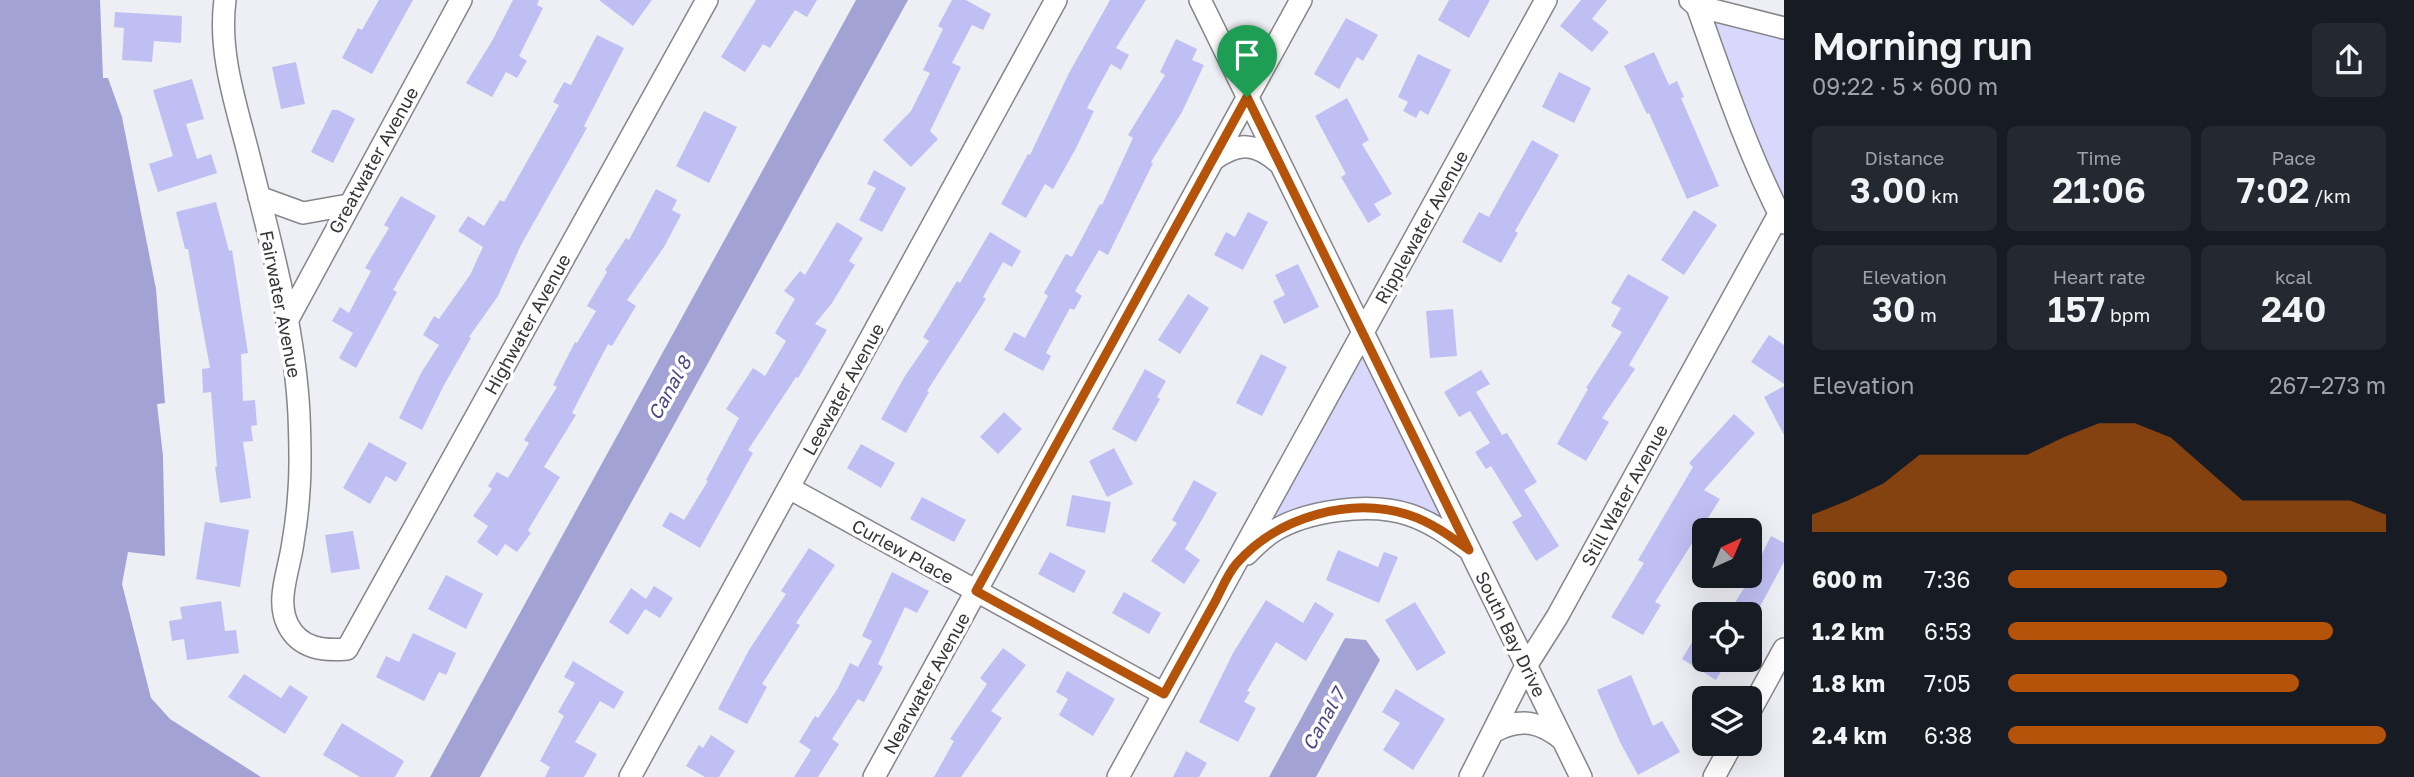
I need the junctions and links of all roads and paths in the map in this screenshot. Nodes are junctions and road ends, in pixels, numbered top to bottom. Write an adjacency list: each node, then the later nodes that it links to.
1 (225, 0): 13 (street, Fairwater Avenue)
2 (461, 0): 14 (street, Greatwater Avenue)
3 (707, 0): 22 (street, Highwater Avenue)
4 (1056, 0): 18 (street, Leewater Avenue)
5 (1200, 0): 10 (street, South Bay Drive)
6 (1301, 0): 10 (street, Nearwater Avenue)
7 (1546, 0): 17 (street, Ripplewater Avenue)
8 (1694, 3): 9 (street); 15 (street)
9 (1784, 28)
10 (1247, 97): 11 (street, Nearwater Avenue); 12 (street, South Bay Drive)
11 (1213, 160): 12 (street); 21 (street, Nearwater Avenue)
12 (1279, 163): 17 (street, South Bay Drive)
13 (259, 197): 14 (street); 16 (street, Fairwater Avenue)
14 (348, 205): 16 (street, Greatwater Avenue)
15 (1782, 218): 24 (street, Still Water Avenue)
16 (287, 321): 22 (street, Fairwater Avenue)
17 (1363, 334): 19 (street, South Bay Drive); 20 (street, Ripplewater Avenue)
18 (789, 488): 21 (street, Curlew Place); 30 (street, Leewater Avenue)
19 (1469, 550): 20 (street, Ripplewater Avenue); 24 (street, South Bay Drive)
20 (1235, 564): 26 (street, Ripplewater Avenue)
21 (976, 591): 26 (street, Curlew Place); 31 (street, Nearwater Avenue)
22 (347, 649)
23 (1784, 649): 25 (street)
24 (1526, 666): 27 (street, Still Water Avenue); 28 (street, South Bay Drive)
25 (1762, 689)
26 (1164, 694): 32 (street, Ripplewater Avenue)
27 (1495, 731): 28 (street); 33 (street, Still Water Avenue)
28 (1563, 740): 34 (street, South Bay Drive)
29 (1725, 756): 35 (street)
30 (630, 777)
31 (874, 777)
32 (1118, 777)
33 (1470, 777)
34 (1581, 777)
35 (1714, 777)

